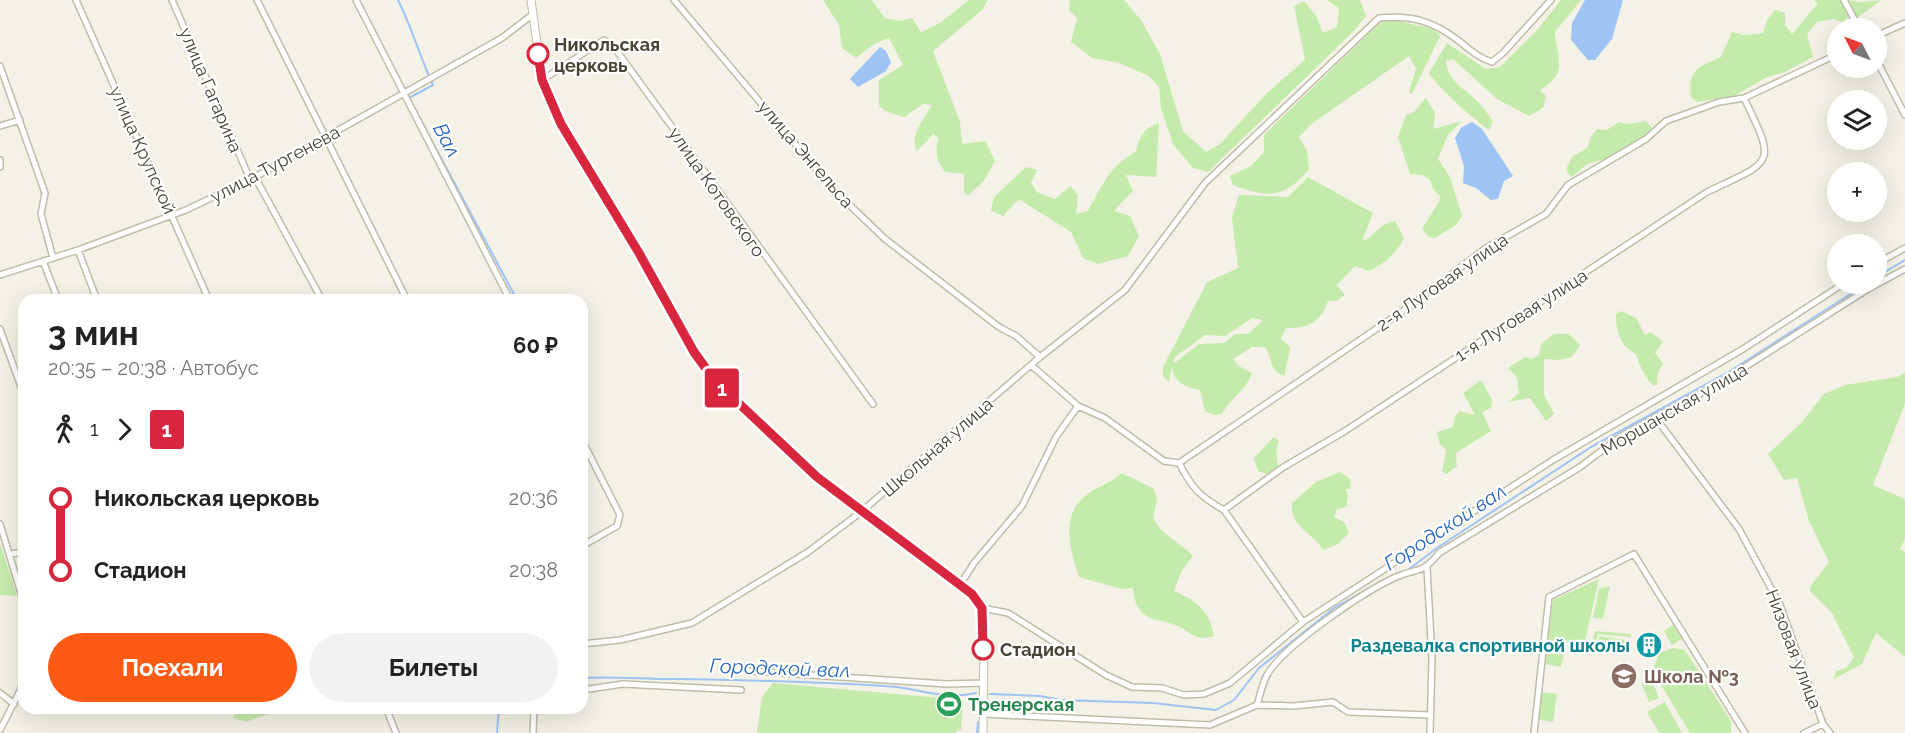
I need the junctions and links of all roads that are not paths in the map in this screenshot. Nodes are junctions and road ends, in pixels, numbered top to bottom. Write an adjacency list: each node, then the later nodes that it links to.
1 (76, 0): 26 (street, улица Крупской)
2 (172, 0): 25 (street, улица Гагарина)
3 (257, 0): 22 (street)
4 (356, 0): 17 (street)
5 (531, 0): 9 (street)
6 (674, 0): 42 (street, улица Энгельса)
7 (1551, 0): 42 (street, Школьная улица)
8 (1844, 0): 10 (street)
9 (532, 15): 16 (street); 17 (street, улица Тургенева)
10 (1854, 18)
11 (1905, 23): 12 (street)
12 (1887, 31)
13 (1827, 59): 18 (street, 2-я Луговая улица)
14 (0, 66): 20 (street)
15 (1886, 78): 19 (street)
16 (542, 80): 45 (street, улица Котовского); 51 (street)
17 (404, 94): 22 (street, улица Тургенева); 39 (street)
18 (1744, 98): 49 (street, 2-я Луговая улица); 50 (street, 1-я Луговая улица)
19 (1905, 115)
20 (20, 120): 21 (street); 29 (street)
21 (0, 126)
22 (327, 137): 25 (street, улица Тургенева); 38 (street)
23 (0, 160): 24 (street)
24 (0, 167)
25 (252, 178): 26 (street, улица Тургенева); 37 (street, улица Гагарина)
26 (171, 216): 28 (street, улица Тургенева); 36 (street, улица Крупской)
27 (1905, 248): 30 (street)
28 (78, 250): 29 (street, улица Тургенева); 35 (street)
29 (53, 258): 31 (street, улица Тургенева)
30 (1887, 258)
31 (43, 261): 33 (street, улица Тургенева); 34 (street)
32 (1905, 269): 47 (street, Моршанская улица)
33 (0, 275)
34 (56, 294)
35 (95, 294)
36 (206, 294)
37 (319, 294)
38 (404, 294)
39 (507, 294)
40 (1828, 294): 60 (street, Моршанская улица)
41 (0, 328): 44 (street)
42 (1040, 357): 43 (street, Школьная улица)
43 (1031, 365): 46 (street); 51 (street, Школьная улица)
44 (18, 378)
45 (873, 404)
46 (1078, 406): 49 (street); 58 (street)
47 (1655, 417): 56 (street, Моршанская улица); 74 (street, Низовая улица)
48 (588, 452): 53 (street)
49 (1179, 463): 50 (street)
50 (1224, 510): 60 (street)
51 (861, 512): 58 (street); 61 (street, Школьная улица)
52 (0, 524): 55 (street)
53 (588, 543)
54 (18, 553): 55 (street)
55 (10, 554): 57 (street)
56 (1427, 568): 69 (street, Моршанская улица); 73 (street)
57 (18, 582)
58 (960, 585): 59 (street)
59 (982, 608): 60 (street, Моршанская улица); 63 (street)
60 (1303, 622)
61 (588, 643)
62 (749, 671): 63 (street)
63 (982, 683): 72 (street)
64 (588, 689): 65 (street)
65 (741, 690)
66 (0, 693): 68 (street)
67 (18, 696): 68 (street)
68 (14, 704): 75 (street)
69 (1257, 705): 72 (street); 73 (street)
70 (388, 714): 76 (street)
71 (534, 714): 77 (street)
72 (984, 714): 78 (street)
73 (1430, 715): 79 (street)
74 (1822, 724): 82 (street); 83 (street, Низовая улица)
75 (0, 730)
76 (396, 733)
77 (533, 733)
78 (983, 733)
79 (1430, 733)
80 (1534, 733): 81 (street)
81 (1744, 733)
82 (1804, 733)
83 (1830, 733)

